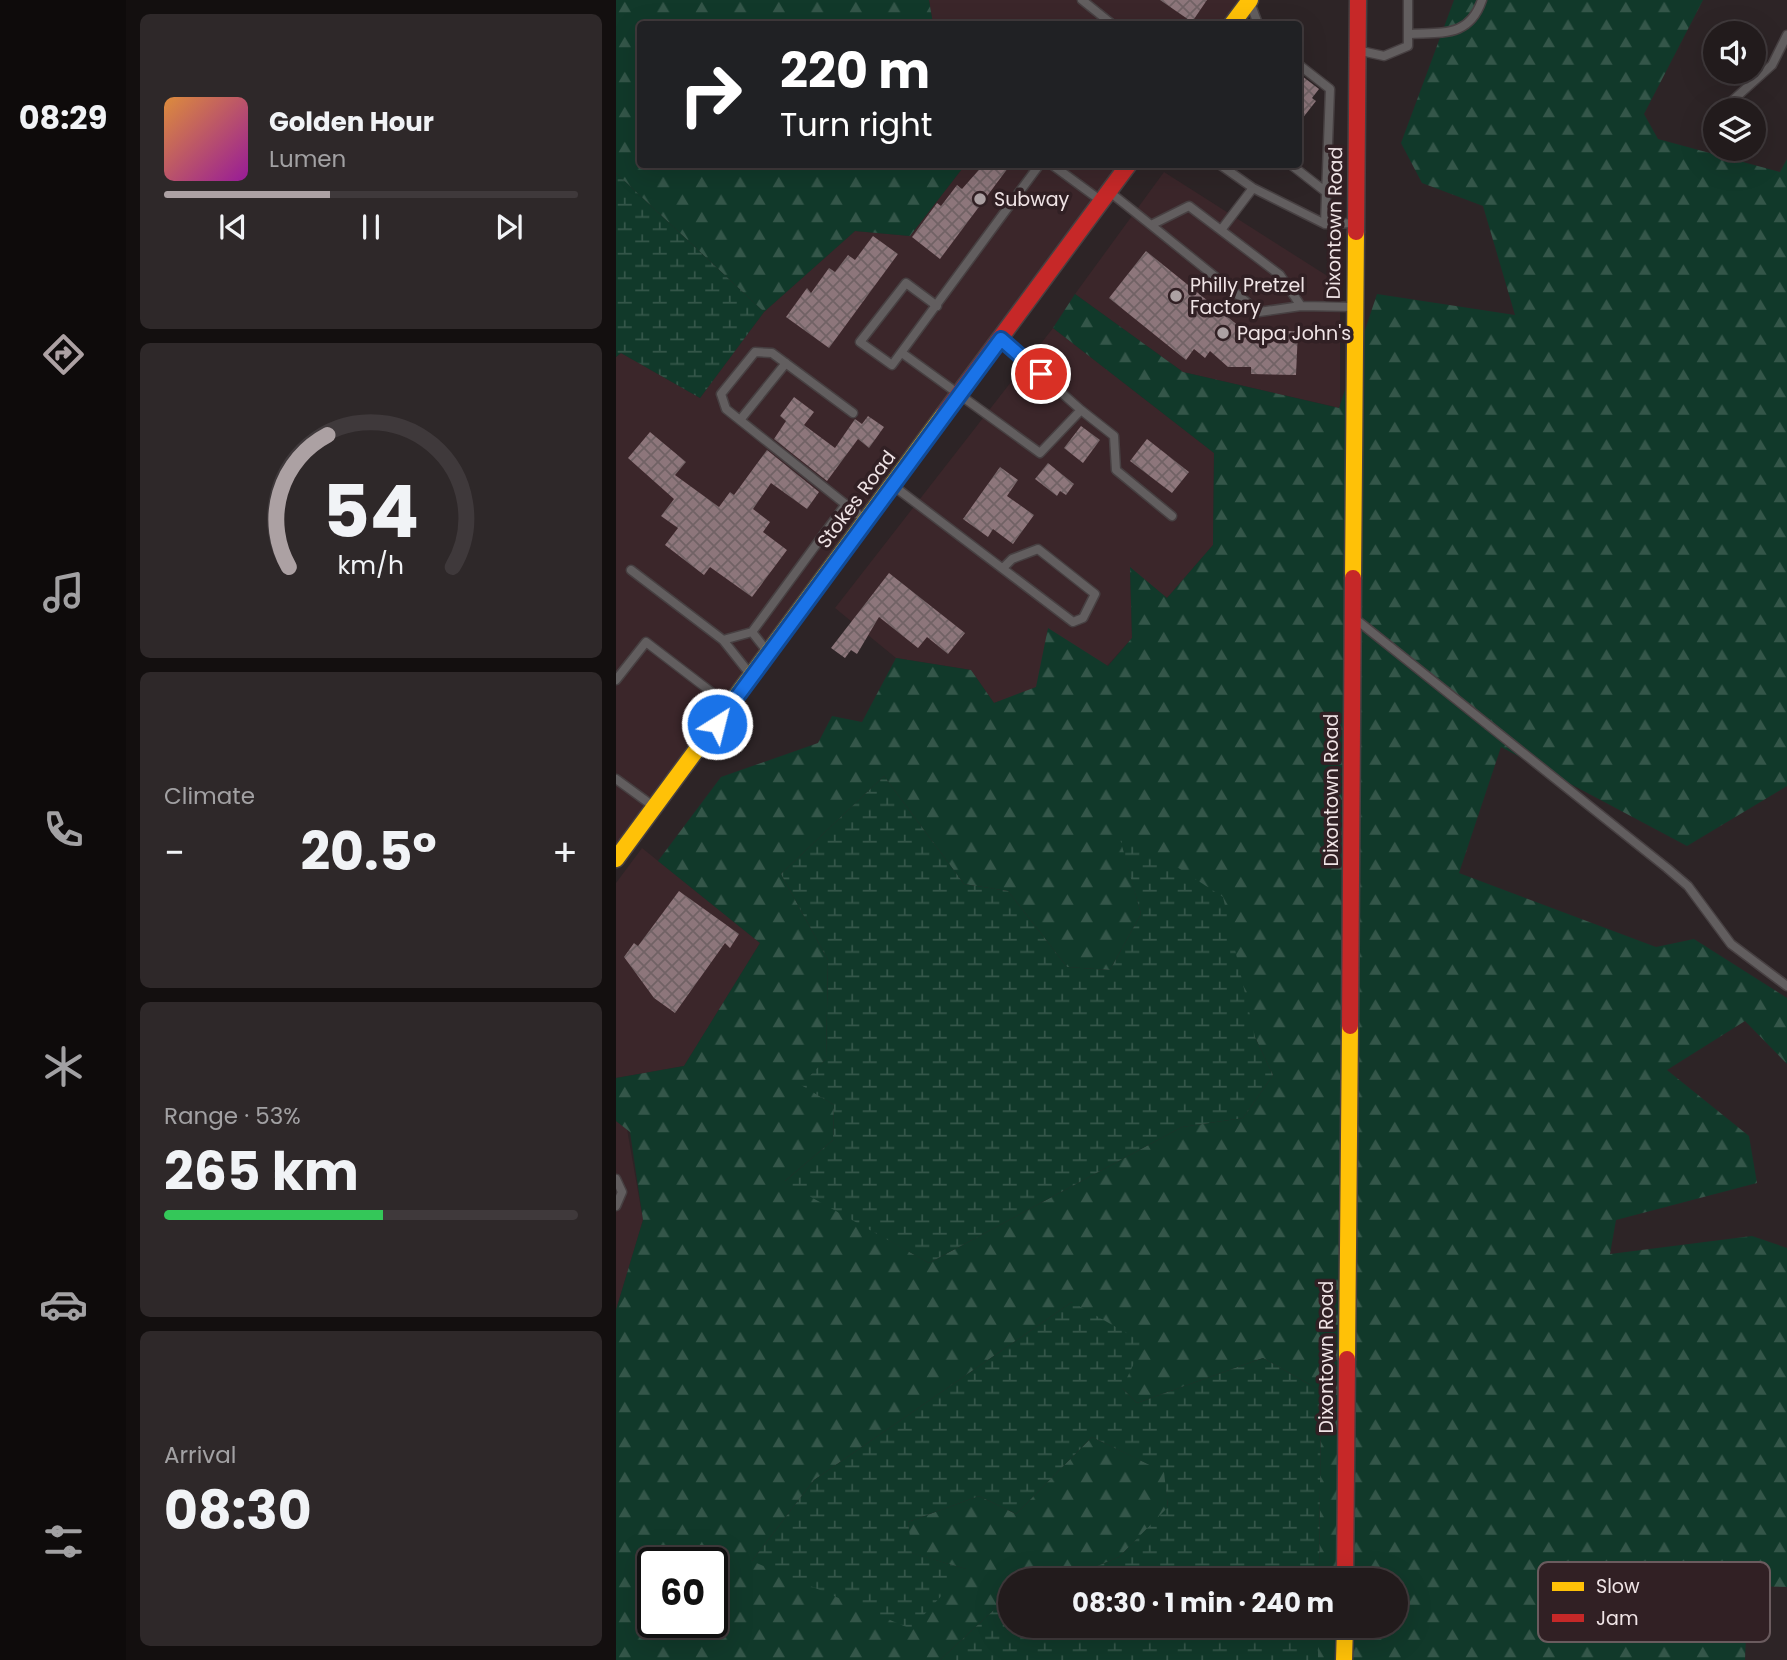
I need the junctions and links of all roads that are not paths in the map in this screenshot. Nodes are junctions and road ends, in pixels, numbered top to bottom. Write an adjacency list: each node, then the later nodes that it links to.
1 (1082, 0): 6 (lane)
2 (1249, 0): 7 (street); 8 (lane)
3 (1359, 0): 11 (street, Dixontown Road)
4 (1408, 0): 9 (lane)
5 (1482, 0): 9 (lane)
6 (1108, 21)
7 (1234, 21)
8 (1257, 21)
9 (1408, 34): 11 (lane)
10 (1787, 35): 13 (lane)
11 (1358, 50): 22 (street, Dixontown Road)
12 (1302, 67): 20 (lane)
13 (1735, 98)
14 (1037, 168): 26 (lane)
15 (1058, 168): 21 (lane)
16 (1126, 168): 21 (street, Stokes Road)
17 (1225, 168): 19 (lane)
18 (1295, 168): 20 (lane)
19 (1253, 188): 23 (lane); 25 (lane)
20 (1326, 192): 23 (lane)
21 (1106, 197): 24 (lane); 29 (street, Stokes Road)
22 (1355, 223): 23 (lane); 28 (street, Dixontown Road)
23 (1325, 224)
24 (1151, 225): 25 (lane); 27 (lane)
25 (1221, 230): 27 (lane)
26 (937, 306): 30 (lane); 30 (lane)
27 (1301, 306): 28 (lane)
28 (1354, 307): 44 (street, Dixontown Road)
29 (1001, 339): 32 (street, Stokes Road); 33 (lane)
30 (902, 353): 32 (lane)
31 (786, 363): 34 (lane); 35 (lane); 35 (lane)
32 (960, 395): 33 (lane); 36 (street, Stokes Road)
33 (1081, 410): 38 (lane)
34 (853, 413)
35 (740, 420): 37 (lane)
36 (893, 485): 39 (street, Stokes Road); 41 (lane)
37 (846, 504): 39 (lane); 40 (lane)
38 (1171, 516)
39 (867, 520): 43 (street, Stokes Road)
40 (806, 558): 43 (lane); 45 (lane)
41 (1003, 568): 41 (lane)
42 (631, 570): 46 (lane)
43 (826, 575): 47 (street, Stokes Road)
44 (1353, 617): 54 (lane); 57 (street, Dixontown Road)
45 (752, 632): 46 (lane); 47 (lane)
46 (723, 640): 48 (lane)
47 (769, 654): 48 (street, Stokes Road)
48 (752, 676): 50 (street, Stokes Road)
49 (616, 680): 50 (lane)
50 (730, 706): 52 (street, Stokes Road)
51 (616, 779): 52 (lane)
52 (654, 806): 53 (street, Stokes Road)
53 (616, 859)
54 (1787, 986)
55 (616, 1179): 56 (lane)
56 (616, 1206)
57 (1345, 1568)
58 (1345, 1638): 59 (street)
59 (1344, 1660)

